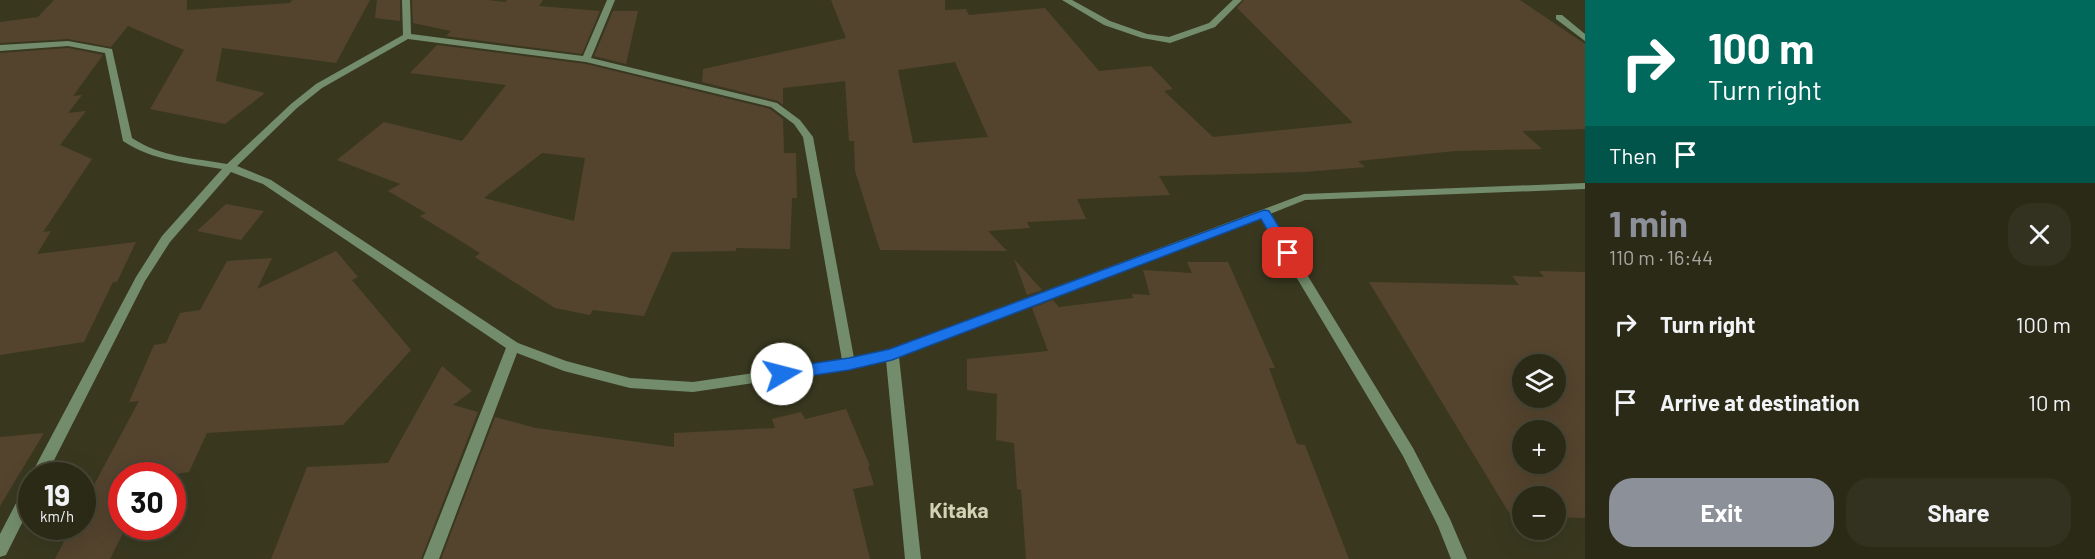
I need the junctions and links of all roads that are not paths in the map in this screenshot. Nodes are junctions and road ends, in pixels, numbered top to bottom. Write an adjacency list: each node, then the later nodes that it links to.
1 (406, 0): 6 (street)
2 (611, 0): 9 (street)
3 (1066, 0): 4 (street)
4 (1238, 0)
5 (1559, 17): 7 (street)
6 (406, 36): 9 (street); 10 (street)
7 (1585, 38)
8 (0, 48): 10 (street)
9 (586, 59): 15 (street)
10 (229, 168): 13 (street); 16 (street)
11 (1585, 186): 12 (street)
12 (1264, 214): 14 (street); 21 (street)
13 (513, 346): 15 (street); 19 (street)
14 (892, 354): 15 (street); 20 (street)
15 (849, 364)
16 (45, 462)
17 (18, 515): 18 (street)
18 (0, 550)
19 (431, 559)
20 (913, 559)
21 (1459, 559)

